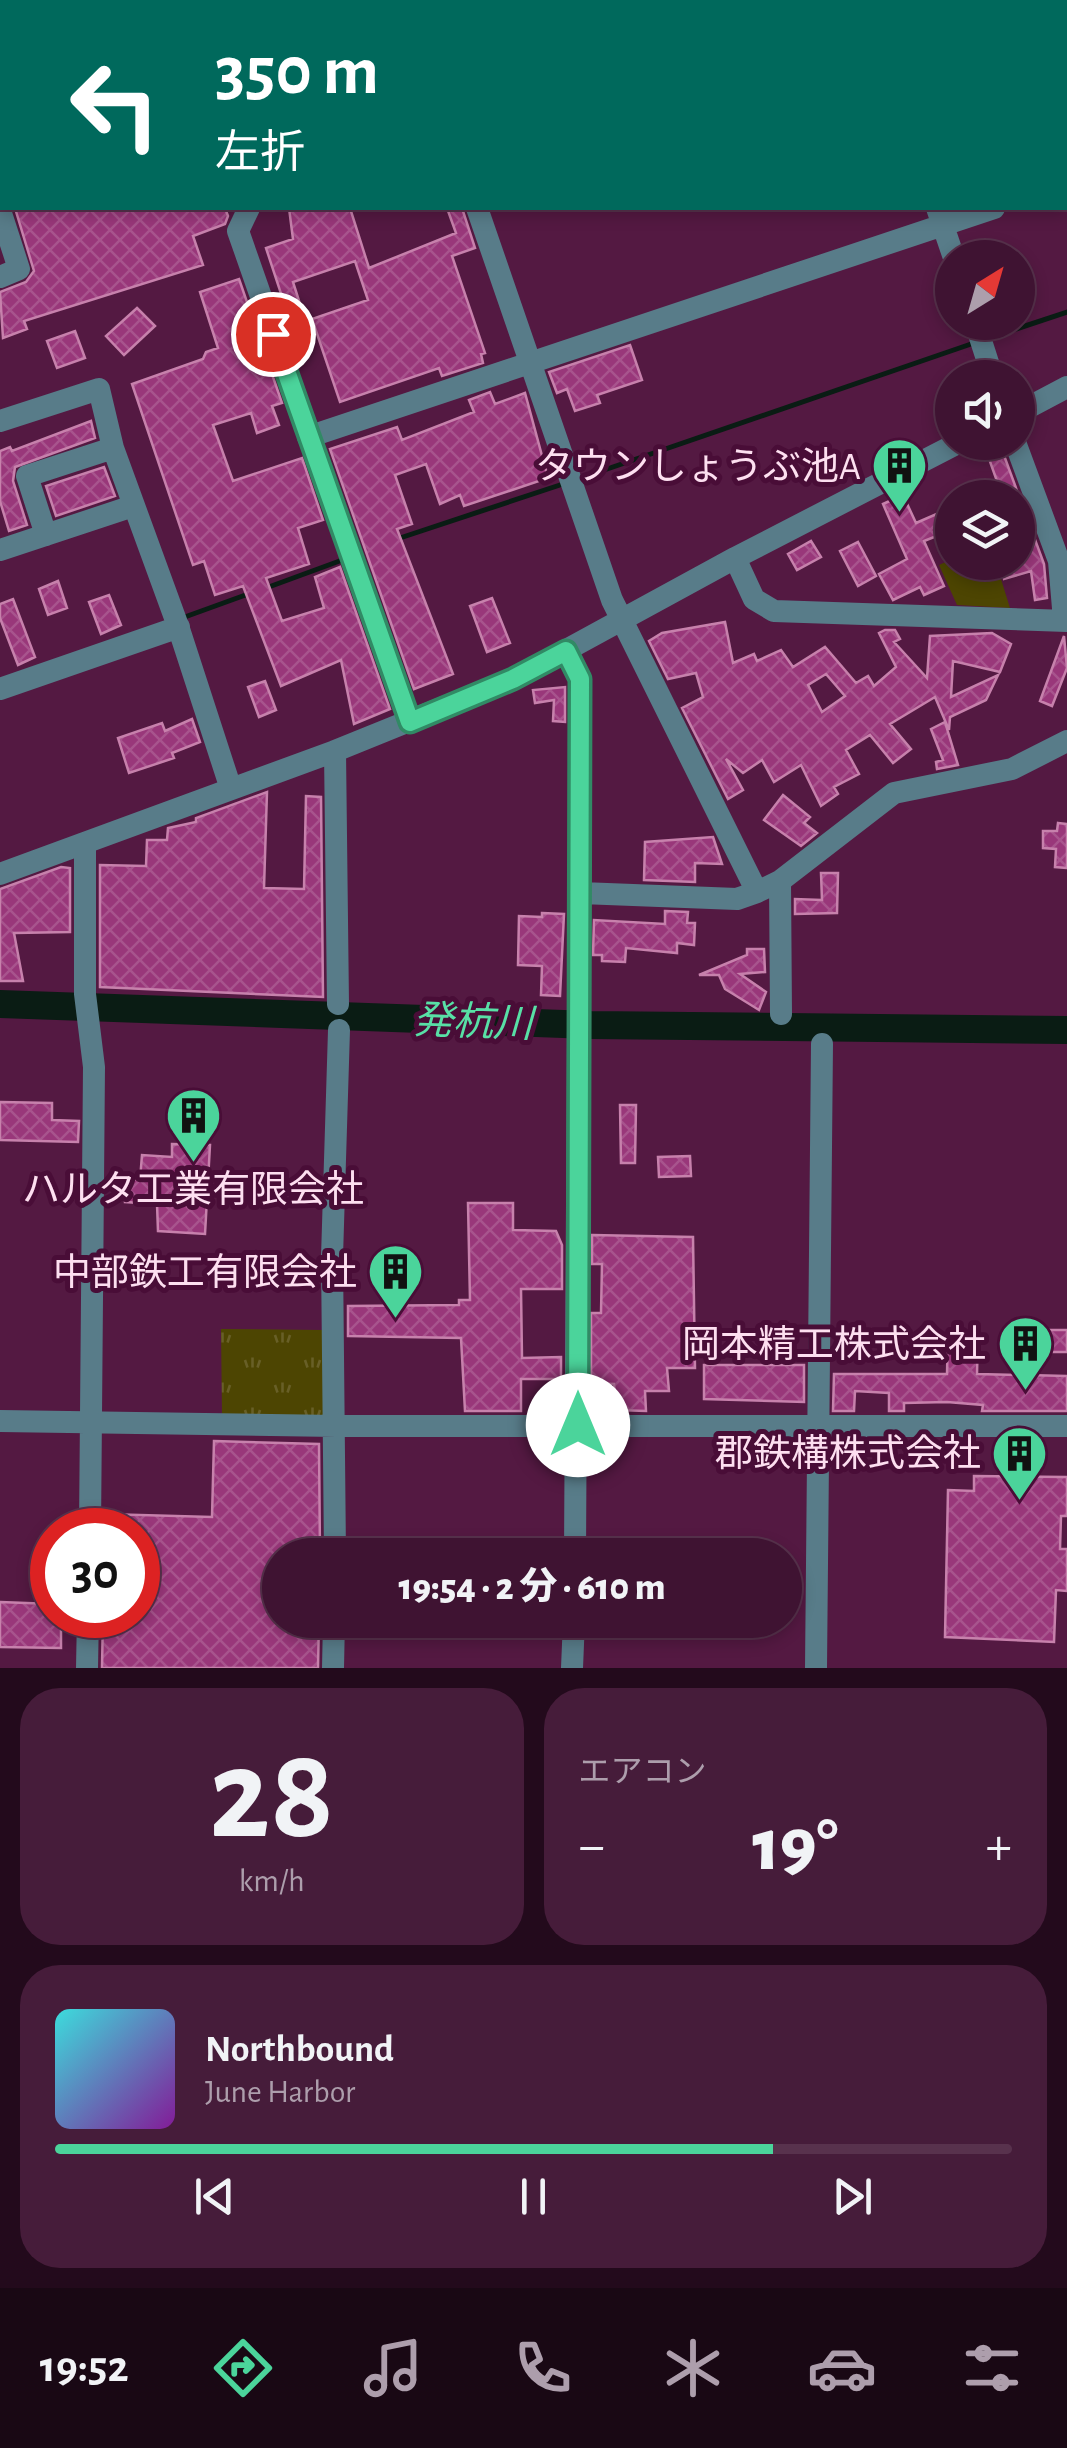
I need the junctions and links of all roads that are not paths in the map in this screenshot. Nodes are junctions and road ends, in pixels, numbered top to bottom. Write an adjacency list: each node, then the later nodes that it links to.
1 (0, 210): 7 (street)
2 (249, 210): 12 (street)
3 (479, 210): 8 (street)
4 (980, 210): 5 (street)
5 (940, 216): 6 (street); 8 (street)
6 (948, 240)
7 (0, 276)
8 (531, 364): 12 (street); 20 (street)
9 (1067, 387): 10 (street)
10 (1035, 404)
11 (0, 422): 13 (street)
12 (308, 438): 25 (street)
13 (113, 448): 16 (street); 17 (street)
14 (935, 455): 19 (street)
15 (1021, 460): 21 (street)
16 (133, 506): 17 (street); 22 (street)
17 (46, 534): 18 (street)
18 (0, 550)
19 (735, 558): 20 (street); 21 (street)
20 (621, 619): 23 (street); 32 (street)
21 (1066, 621)
22 (177, 622): 24 (street); 28 (street)
23 (566, 651): 25 (street); 33 (street)
24 (0, 689)
25 (410, 722): 27 (street)
26 (1067, 740): 31 (street)
27 (335, 751): 28 (street); 34 (street)
28 (231, 790): 29 (street)
29 (85, 843): 30 (street); 39 (street)
30 (0, 874)
31 (780, 881): 32 (street); 35 (street)
32 (757, 892): 33 (street)
33 (581, 893): 40 (street)
34 (338, 1004)
35 (781, 1014)
36 (339, 1030): 41 (street)
37 (822, 1044): 43 (street)
38 (0, 1421): 39 (street)
39 (93, 1424): 41 (street); 44 (street)
40 (578, 1425): 41 (street); 43 (street); 46 (street)
41 (337, 1426): 45 (street)
42 (1067, 1426): 43 (street)
43 (820, 1427): 53 (street)
44 (91, 1508)
45 (335, 1538)
46 (575, 1538)
47 (87, 1638): 50 (street)
48 (334, 1638): 51 (street)
49 (573, 1638): 52 (street)
50 (86, 1668)
51 (333, 1668)
52 (572, 1668)
53 (816, 1668)

